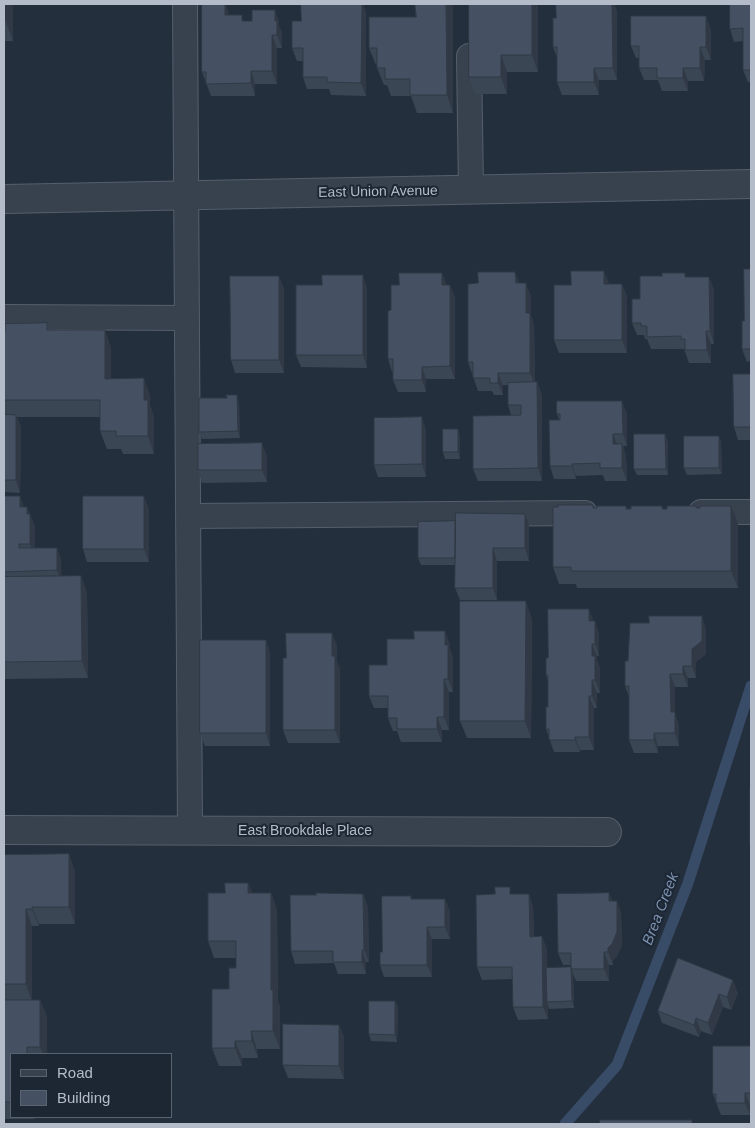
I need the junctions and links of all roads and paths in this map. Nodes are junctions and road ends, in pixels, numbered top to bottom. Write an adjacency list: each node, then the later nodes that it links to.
1 (185, 4): 5 (lane)
2 (469, 56): 4 (lane)
3 (751, 184): 4 (street, East Union Avenue)
4 (471, 190): 5 (street, East Union Avenue)
5 (186, 196): 6 (street, East Union Avenue); 8 (lane)
6 (4, 199)
7 (4, 317): 8 (lane)
8 (187, 318): 12 (lane)
9 (682, 512): 10 (lane)
10 (751, 512)
11 (603, 513): 12 (lane)
12 (188, 516): 14 (lane)
13 (4, 830): 14 (street, East Brookdale Place)
14 (190, 830): 15 (street, East Brookdale Place)
15 (607, 832)

